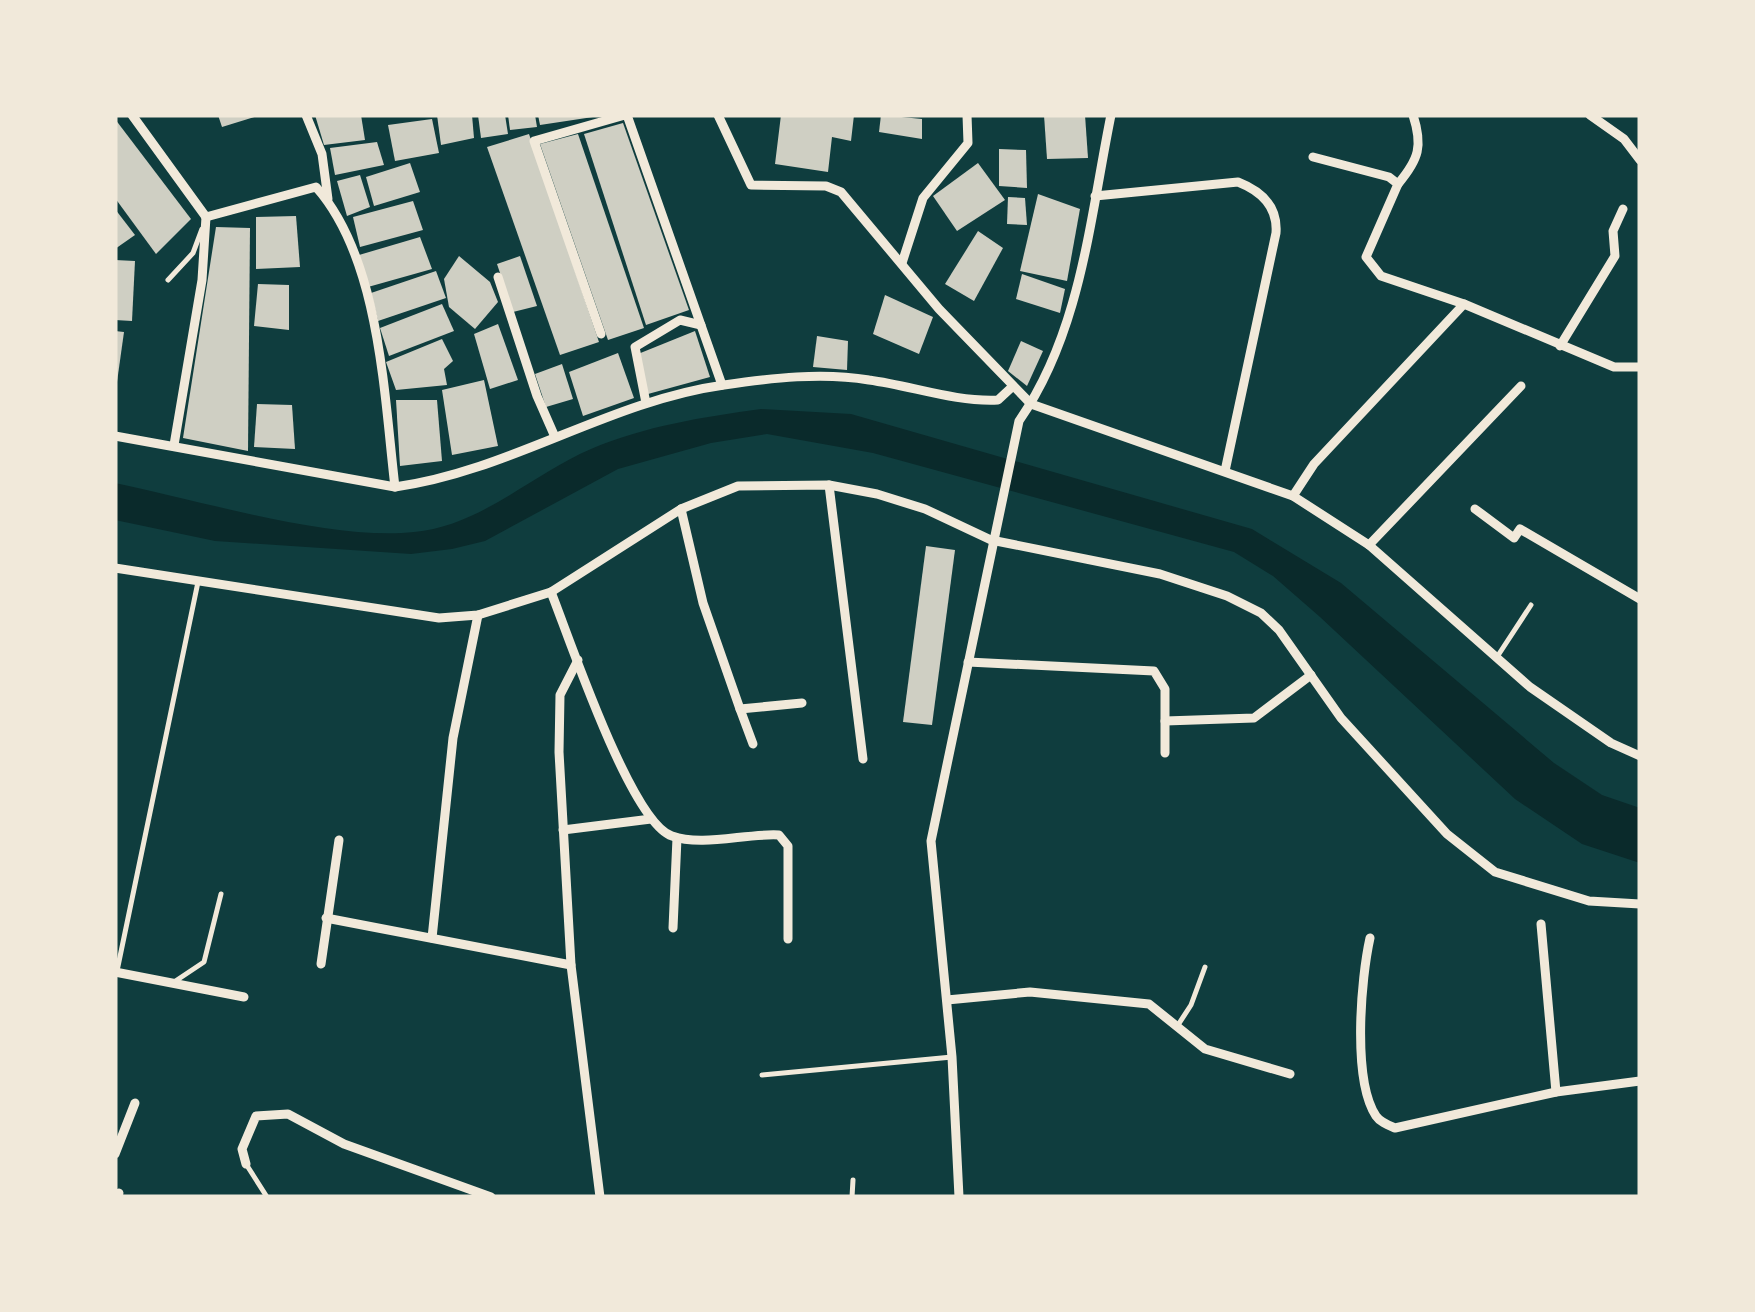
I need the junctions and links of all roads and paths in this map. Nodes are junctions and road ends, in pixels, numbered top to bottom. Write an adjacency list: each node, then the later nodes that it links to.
1 (132, 115): 15 (street)
2 (306, 115): 13 (street)
3 (626, 115): 20 (street); 21 (street)
4 (718, 115): 16 (street)
5 (967, 115): 16 (street)
6 (1111, 115): 12 (street)
7 (1413, 115): 11 (street)
8 (1590, 115): 10 (street)
9 (1312, 157): 11 (street)
10 (1640, 160)
11 (1398, 184): 19 (street)
12 (1095, 196): 28 (street); 32 (street)
13 (328, 202): 15 (street); 34 (street)
14 (1623, 210): 22 (street)
15 (206, 217): 18 (lane); 31 (street)
16 (902, 263): 26 (street)
17 (498, 277): 30 (street)
18 (168, 280)
19 (1464, 304): 22 (street); 35 (street)
20 (702, 325): 24 (street); 27 (street)
21 (601, 334)
22 (1560, 346): 23 (street)
23 (1640, 367)
24 (722, 385): 26 (street); 27 (street)
25 (1520, 386): 39 (street)
26 (1012, 387): 28 (street)
27 (646, 403): 30 (street)
28 (1031, 404): 32 (street); 38 (street)
29 (115, 436): 31 (street)
30 (555, 436): 34 (street)
31 (174, 445): 34 (street)
32 (1225, 471): 35 (street)
33 (829, 486): 36 (street); 38 (street); 56 (street)
34 (395, 487)
35 (1293, 496): 39 (street)
36 (681, 509): 42 (street); 51 (street)
37 (1474, 509): 43 (street)
38 (990, 540): 48 (street); 49 (street)
39 (1368, 545): 46 (street)
40 (115, 568): 41 (street)
41 (198, 582): 45 (street); 72 (lane)
42 (551, 592): 45 (street); 47 (street)
43 (1640, 599)
44 (1530, 605): 46 (lane)
45 (478, 615): 66 (street)
46 (1497, 657): 55 (street)
47 (578, 660): 57 (street); 58 (street)
48 (968, 662): 52 (street); 75 (street)
49 (1310, 675): 52 (street); 62 (street)
50 (802, 703): 51 (street)
51 (740, 709): 53 (street)
52 (1165, 720): 54 (street)
53 (754, 744)
54 (1165, 754)
55 (1640, 756)
56 (863, 758)
57 (651, 819): 58 (street); 59 (street)
58 (563, 830): 70 (street)
59 (677, 838): 65 (street); 68 (street)
60 (339, 840): 63 (street)
61 (221, 894): 73 (lane)
62 (1640, 904)
63 (326, 918): 66 (street); 69 (street)
64 (1542, 924): 81 (street)
65 (673, 928)
66 (432, 938): 70 (street)
67 (1370, 938): 81 (street)
68 (788, 939)
69 (321, 964)
70 (572, 965): 88 (street)
71 (1204, 967): 76 (lane)
72 (116, 972): 73 (street)
73 (172, 983): 74 (street)
74 (244, 997)
75 (947, 1000): 76 (street); 77 (street)
76 (1178, 1024): 78 (street)
77 (952, 1057): 79 (lane); 90 (street)
78 (1290, 1074)
79 (762, 1075)
80 (1640, 1081): 81 (street)
81 (1556, 1092)
82 (135, 1103): 83 (street)
83 (115, 1154)
84 (246, 1164): 86 (lane); 87 (street)
85 (853, 1180): 89 (lane)
86 (267, 1197)
87 (491, 1197)
88 (600, 1197)
89 (852, 1197)
90 (959, 1197)

